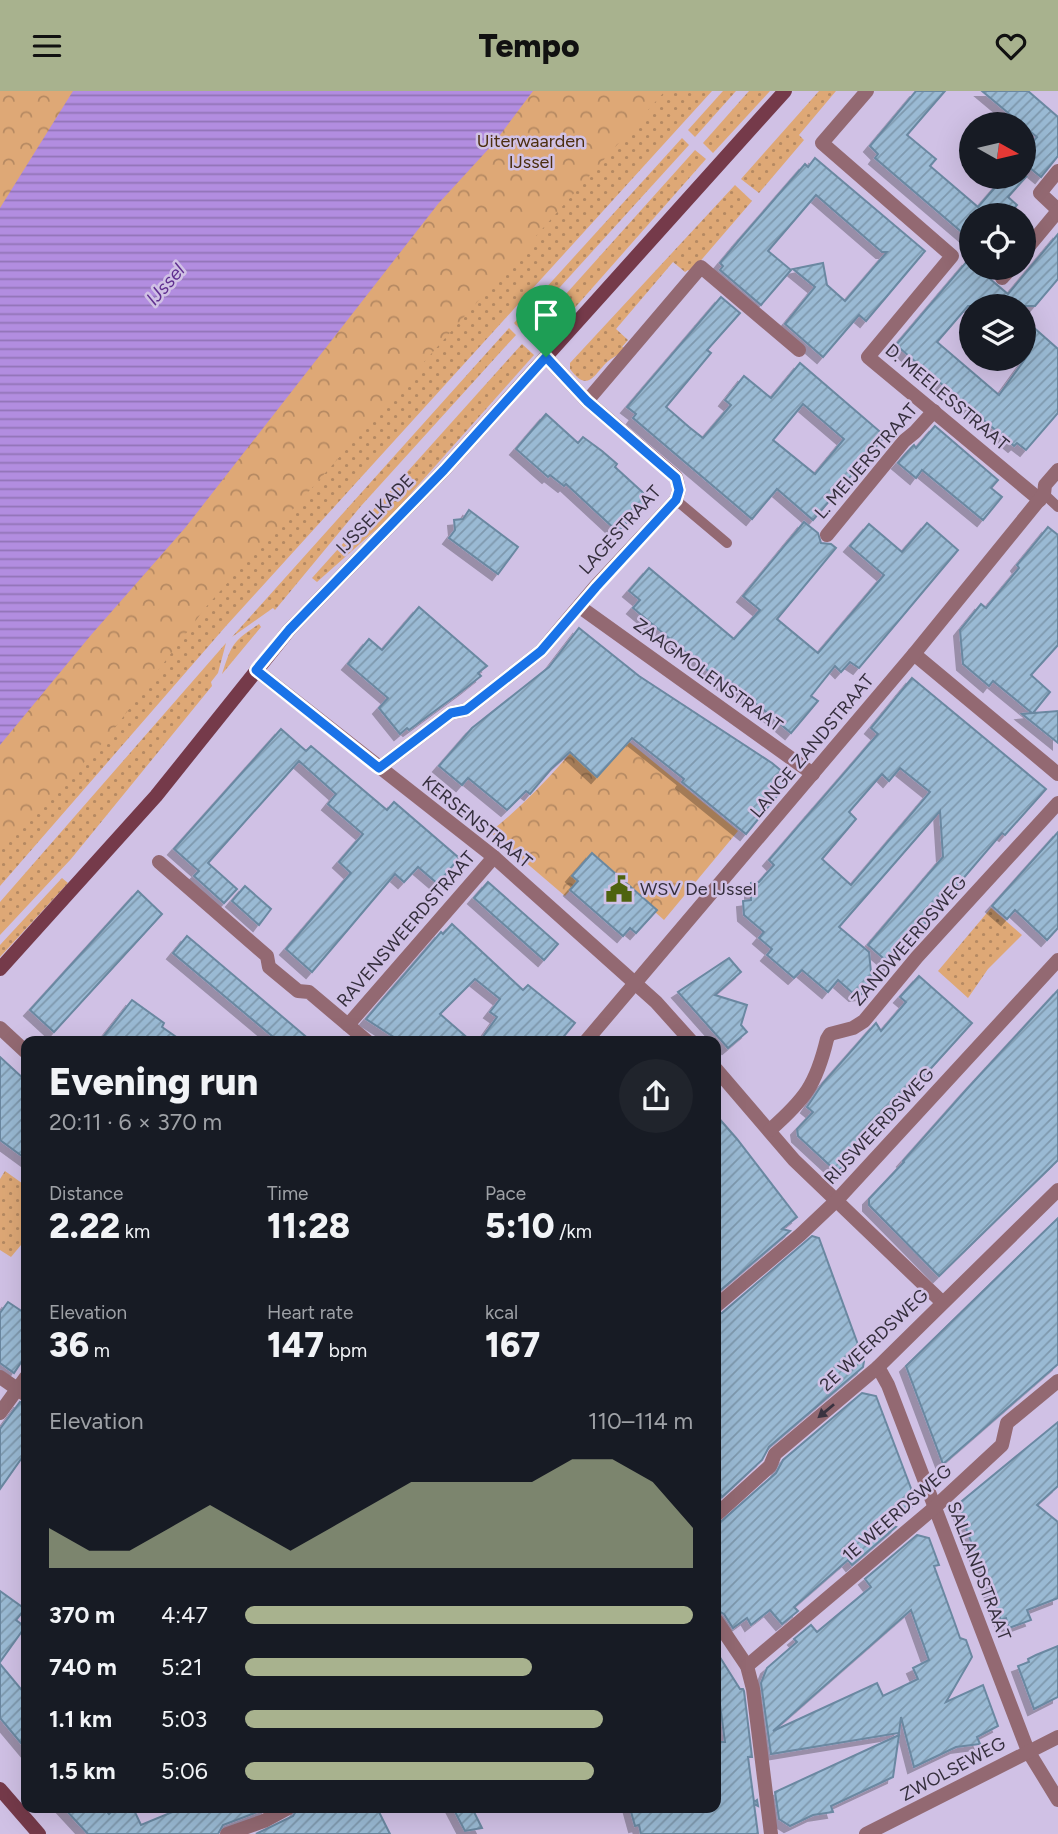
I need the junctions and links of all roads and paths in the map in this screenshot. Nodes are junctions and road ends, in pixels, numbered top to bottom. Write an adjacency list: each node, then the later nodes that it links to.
1 (785, 91): 7 (street, IJSSELKADE)
2 (867, 91): 9 (street, D. MEELESSTRAAT)
3 (1058, 171): 4 (street)
4 (1058, 211): 5 (street)
5 (1036, 238)
6 (799, 350): 8 (street)
7 (546, 357): 8 (street, LAGESTRAAT); 18 (street, IJSSELKADE)
8 (587, 401): 12 (street, LAGESTRAAT)
9 (934, 411): 11 (street, D. MEELESSTRAAT); 14 (street, L. MEIJERSTRAAT)
10 (1058, 470): 11 (street, LANGE ZANDSTRAAT)
11 (1042, 497): 13 (lane); 17 (street, LANGE ZANDSTRAAT)
12 (676, 500): 15 (lane); 16 (street, LAGESTRAAT)
13 (1058, 506)
14 (827, 535)
15 (727, 543)
16 (580, 607): 19 (street, LAGESTRAAT); 20 (street, ZAAGMOLENSTRAAT)
17 (914, 654): 20 (street, LANGE ZANDSTRAAT); 21 (street)
18 (256, 670): 19 (street, KERSENSTRAAT); 26 (street, IJSSELKADE)
19 (379, 768): 23 (street, KERSENSTRAAT)
20 (813, 774): 27 (street, LANGE ZANDSTRAAT)
21 (1058, 774)
22 (1058, 803): 35 (street, ZANDWEERDSWEG)
23 (494, 857): 27 (street, KERSENSTRAAT); 28 (street, RAVENSWEERDSTRAAT)
24 (159, 862): 28 (street)
25 (1058, 960): 37 (street, RIJSWEERDSWEG)
26 (0, 969)
27 (635, 983): 31 (street, LANGE ZANDSTRAAT); 32 (street)
28 (348, 1025): 30 (street)
29 (0, 1028): 33 (street)
30 (361, 1036)
31 (590, 1036)
32 (687, 1036)
33 (21, 1047)
34 (721, 1075): 35 (street)
35 (770, 1130): 37 (street)
36 (1058, 1190): 39 (street, 2E WEERDSWEG)
37 (837, 1200): 38 (street, RIJSWEERDSWEG); 39 (street)
38 (721, 1302)
39 (942, 1302): 40 (street, 2E WEERDSWEG)
40 (878, 1367): 46 (street, SALLANDSTRAAT); 47 (street, 2E WEERDSWEG, one-way to 47)
41 (0, 1377): 43 (street)
42 (1058, 1381): 46 (street, 1E WEERDSWEG)
43 (21, 1386)
44 (21, 1389): 45 (street)
45 (0, 1413)
46 (933, 1508): 49 (street, 1E WEERDSWEG); 51 (street, SALLANDSTRAAT)
47 (721, 1510)
48 (721, 1627): 49 (street)
49 (747, 1666): 59 (street)
50 (1058, 1737): 51 (street, ZWOLSEWEG)
51 (1028, 1751): 53 (street, SALLANDSTRAAT); 60 (street, ZWOLSEWEG)
52 (0, 1789): 54 (street)
53 (1058, 1800)
54 (21, 1806)
55 (26, 1813): 57 (street)
56 (279, 1813): 58 (street)
57 (39, 1834)
58 (227, 1834)
59 (771, 1834)
60 (866, 1834)

